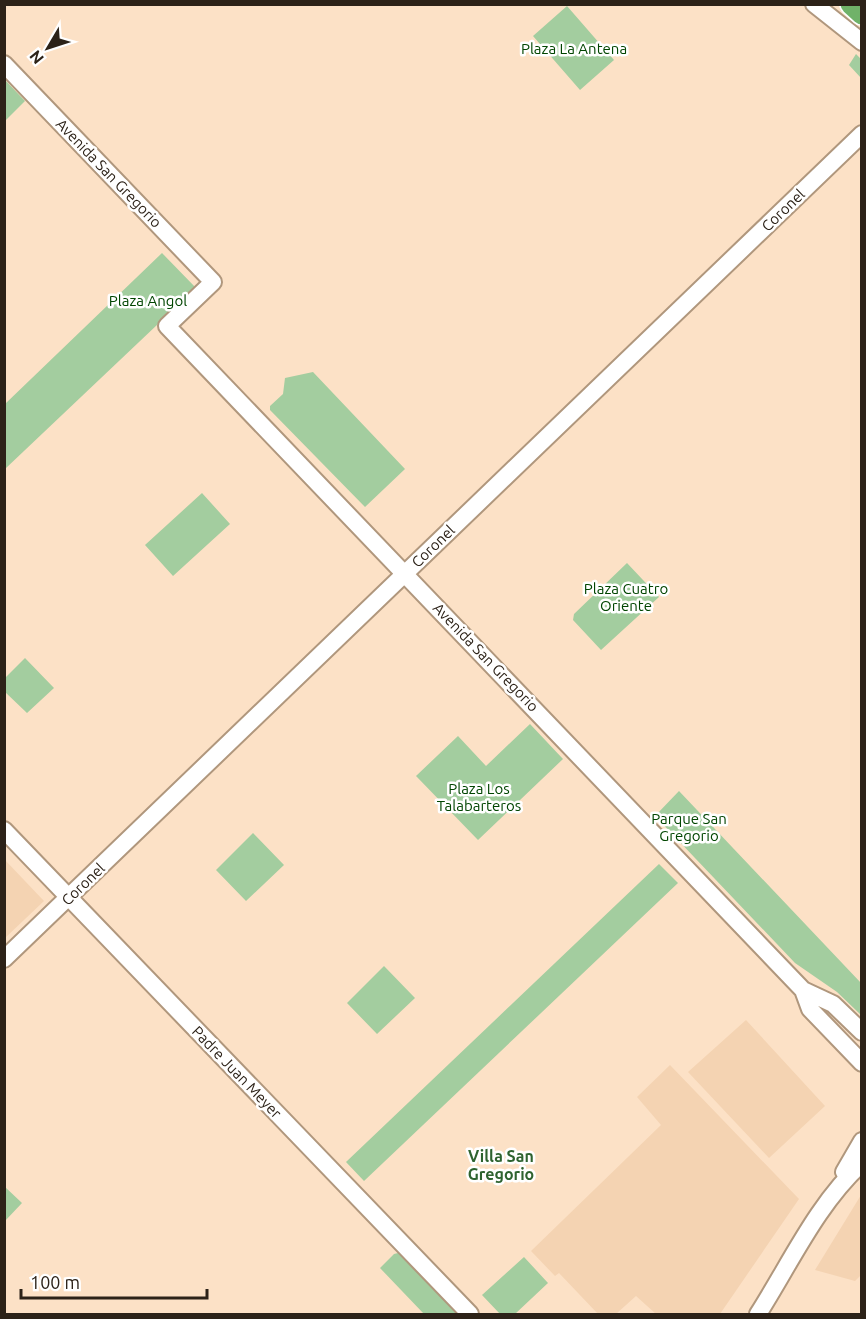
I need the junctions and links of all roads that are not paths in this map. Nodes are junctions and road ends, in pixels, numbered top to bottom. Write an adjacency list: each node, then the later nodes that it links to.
1 (814, 4): 4 (street)
2 (851, 4): 3 (highway)
3 (861, 14)
4 (861, 42)
5 (4, 64): 7 (street, Avenida San Gregorio)
6 (861, 134): 7 (street, Coronel)
7 (405, 573): 9 (street, Coronel); 11 (street, Avenida San Gregorio)
8 (4, 830): 9 (street, Padre Juan Meyer)
9 (69, 897): 10 (street, Coronel); 17 (street, Padre Juan Meyer)
10 (4, 959)
11 (803, 990): 12 (street, Avenida San Gregorio); 13 (street, Avenida San Gregorio)
12 (861, 1032)
13 (861, 1064)
14 (861, 1141): 16 (street)
15 (861, 1163): 16 (street)
16 (836, 1190): 18 (street)
17 (470, 1314)
18 (758, 1314)

